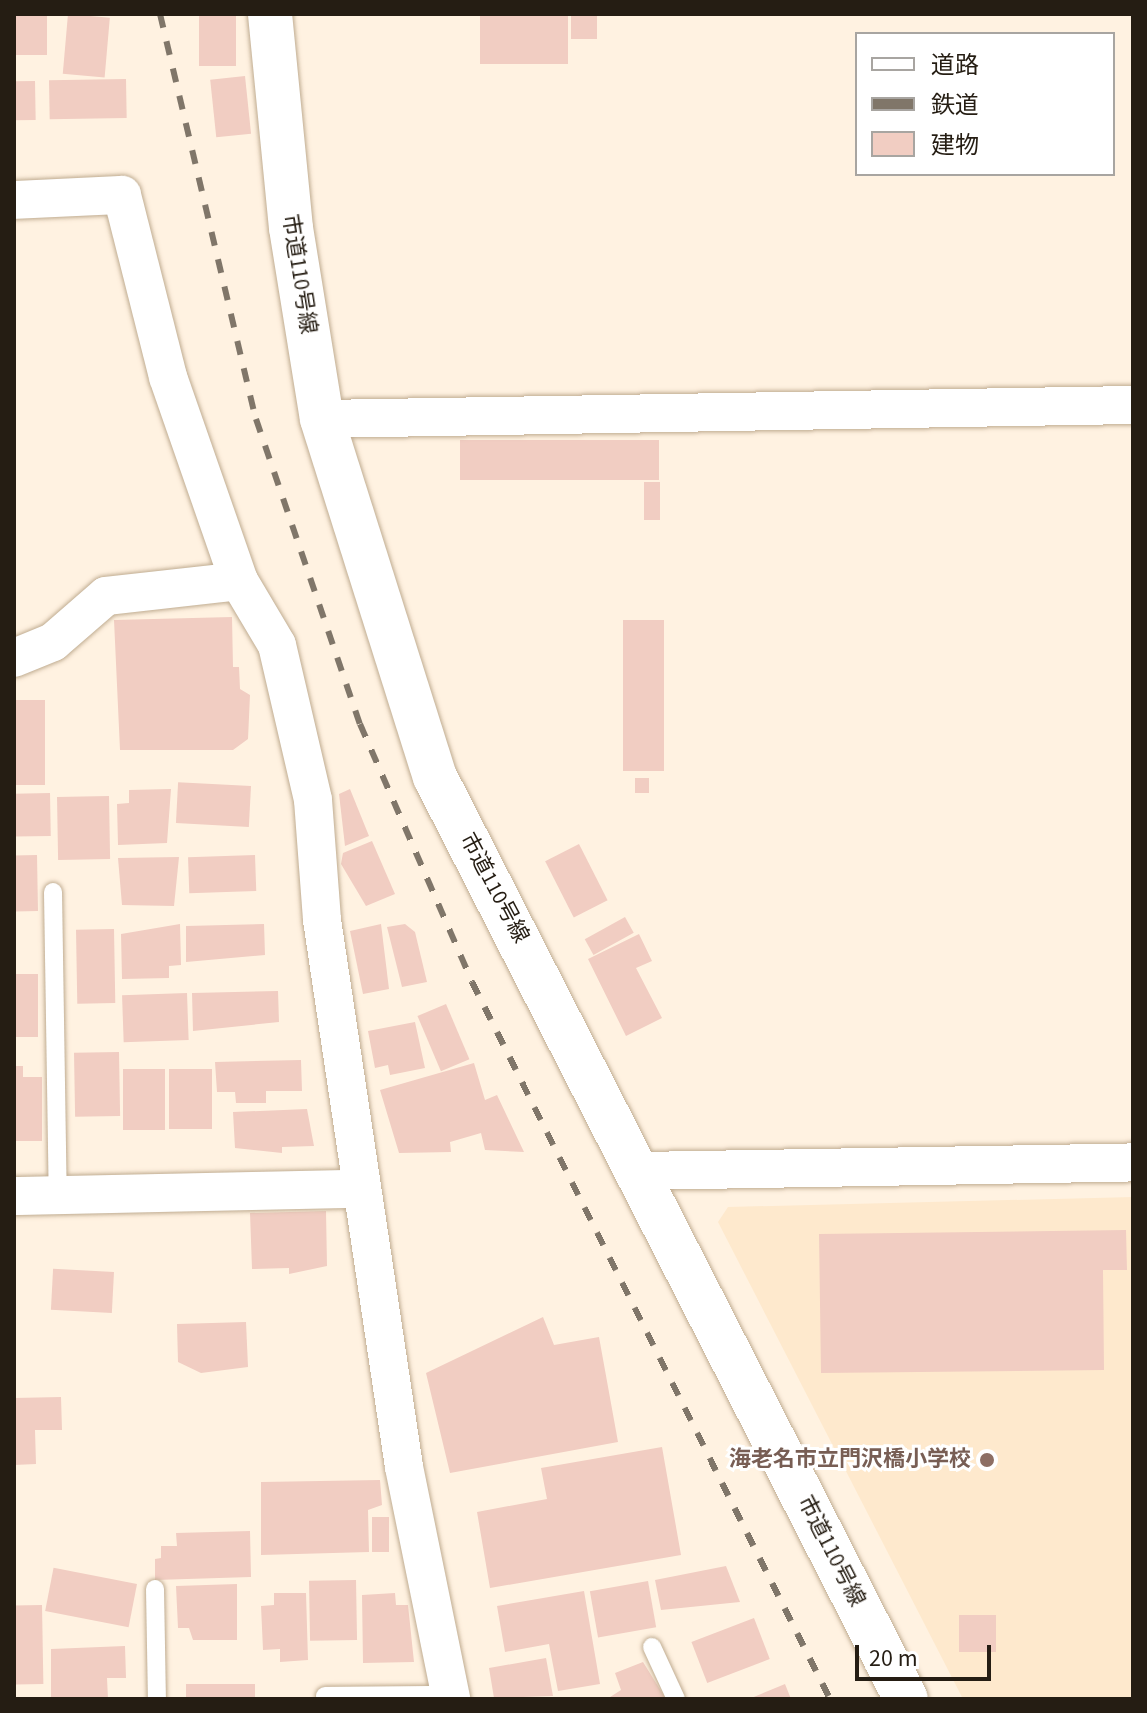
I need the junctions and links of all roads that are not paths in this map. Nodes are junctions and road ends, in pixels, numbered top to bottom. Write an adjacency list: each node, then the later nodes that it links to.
1 (270, 14): 4 (street, 市道110号線)
2 (14, 200): 5 (street)
3 (1133, 405): 4 (street)
4 (322, 419): 9 (street, 市道110号線)
5 (239, 581): 6 (street); 10 (street)
6 (14, 658)
7 (53, 892): 11 (lane)
8 (1133, 1162): 9 (street)
9 (641, 1171): 19 (street, 市道110号線)
10 (362, 1189): 11 (street); 16 (street)
11 (58, 1195): 12 (street)
12 (14, 1196)
13 (155, 1589): 17 (lane)
14 (652, 1647): 18 (lane)
15 (325, 1696): 16 (lane)
16 (450, 1697)
17 (157, 1699)
18 (676, 1699)
19 (906, 1699)

